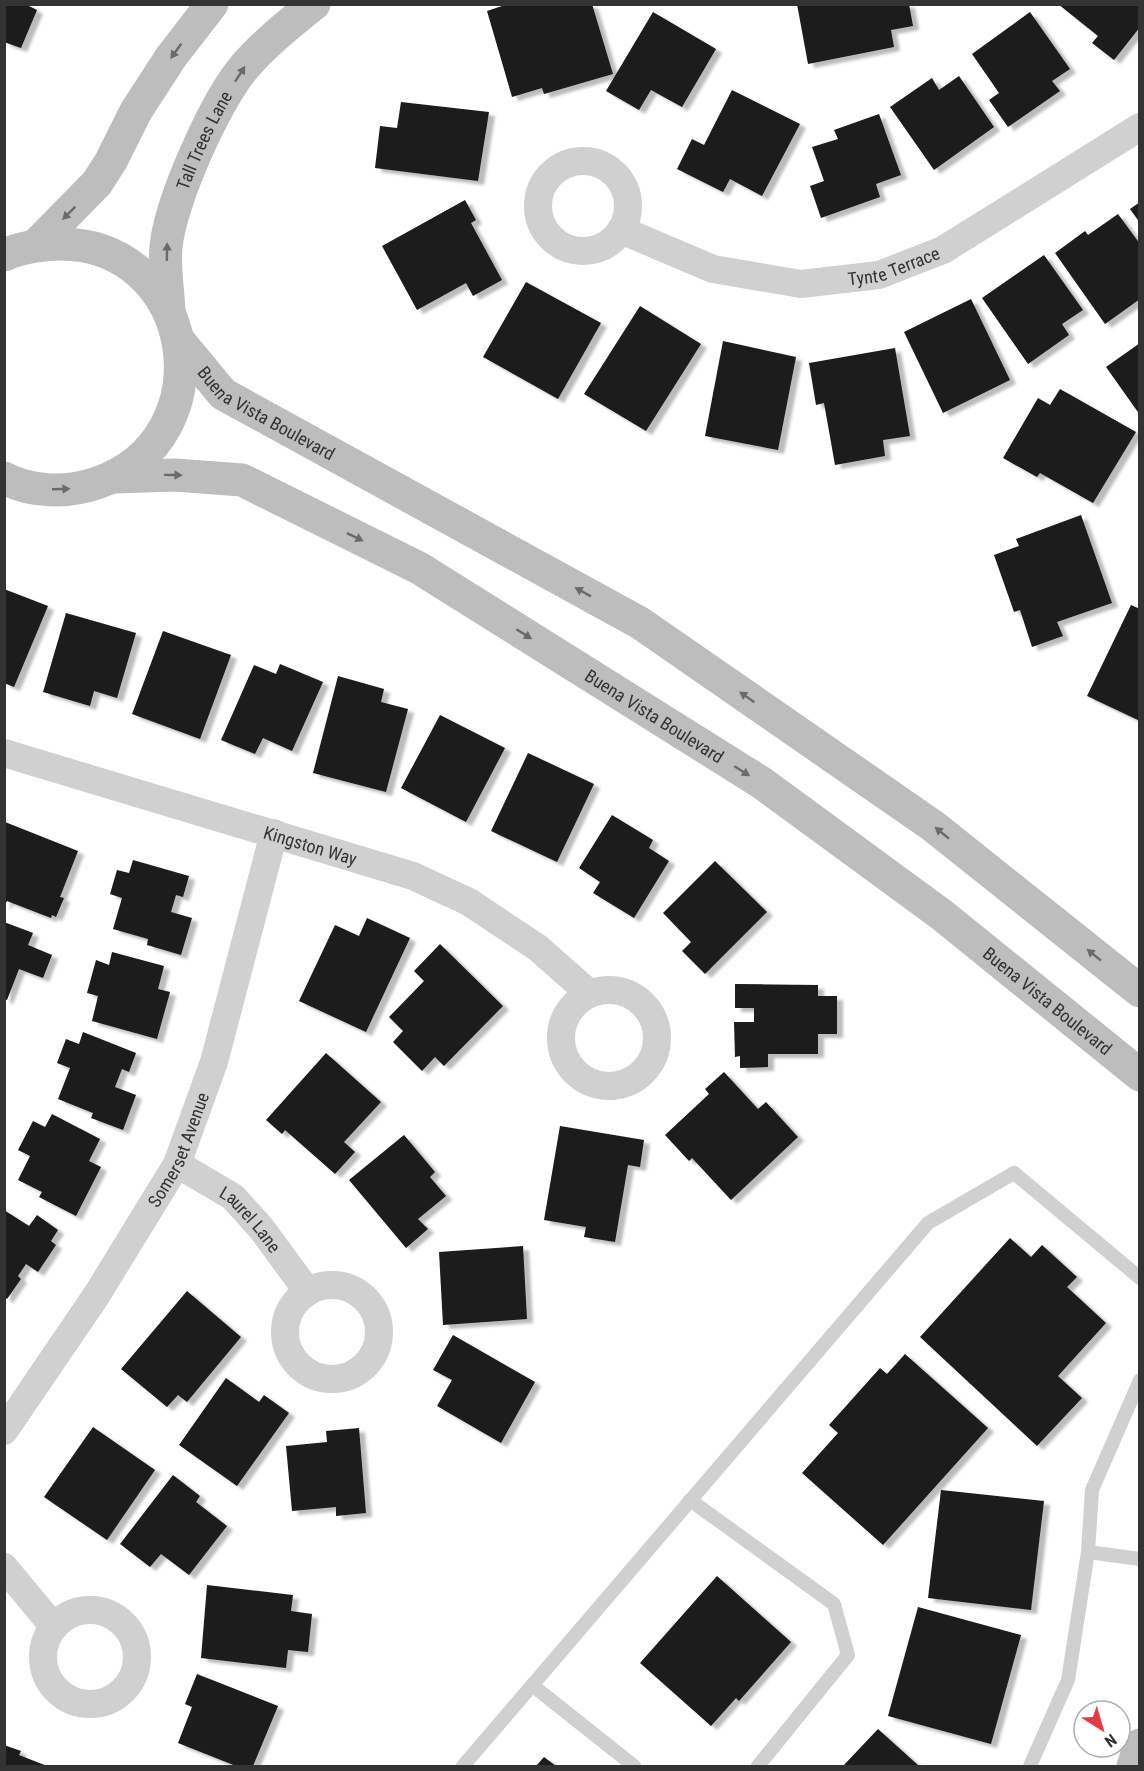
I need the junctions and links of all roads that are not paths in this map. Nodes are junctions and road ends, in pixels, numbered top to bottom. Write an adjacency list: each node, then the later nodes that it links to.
1 (212, 4): 5 (main road, one-way to 5)
2 (295, 10): 7 (main road, Tall Trees Lane, one-way to 2)
3 (1140, 127): 4 (street, Tynte Terrace)
4 (621, 230)
5 (36, 245): 6 (main road, Buena Vista Boulevard); 7 (main road, Buena Vista Boulevard)
6 (4, 255)
7 (170, 311): 8 (main road, Buena Vista Boulevard)
8 (180, 342): 9 (main road, Buena Vista Boulevard); 13 (main road, Buena Vista Boulevard, one-way to 8)
9 (115, 477): 10 (main road, Buena Vista Boulevard, one-way to 9); 15 (main road, Buena Vista Boulevard, one-way to 15)
10 (4, 478)
11 (4, 753): 12 (street, Kingston Way)
12 (274, 833): 14 (street, Kingston Way); 16 (street, Somerset Avenue)
13 (1140, 991)
14 (589, 993)
15 (1140, 1075)
16 (177, 1164): 18 (street, Laurel Lane); 20 (street, Somerset Avenue)
17 (1140, 1278): 21 (lane)
18 (308, 1292)
19 (1140, 1380): 22 (lane)
20 (4, 1431)
21 (690, 1500): 26 (lane); 30 (lane)
22 (1088, 1552): 23 (lane); 31 (lane)
23 (1140, 1559)
24 (4, 1567): 25 (street)
25 (54, 1627)
26 (532, 1685): 28 (lane); 29 (lane)
27 (1140, 1745): 32 (main road)
28 (462, 1767)
29 (634, 1767)
30 (758, 1767)
31 (1030, 1767)
32 (1133, 1767)

